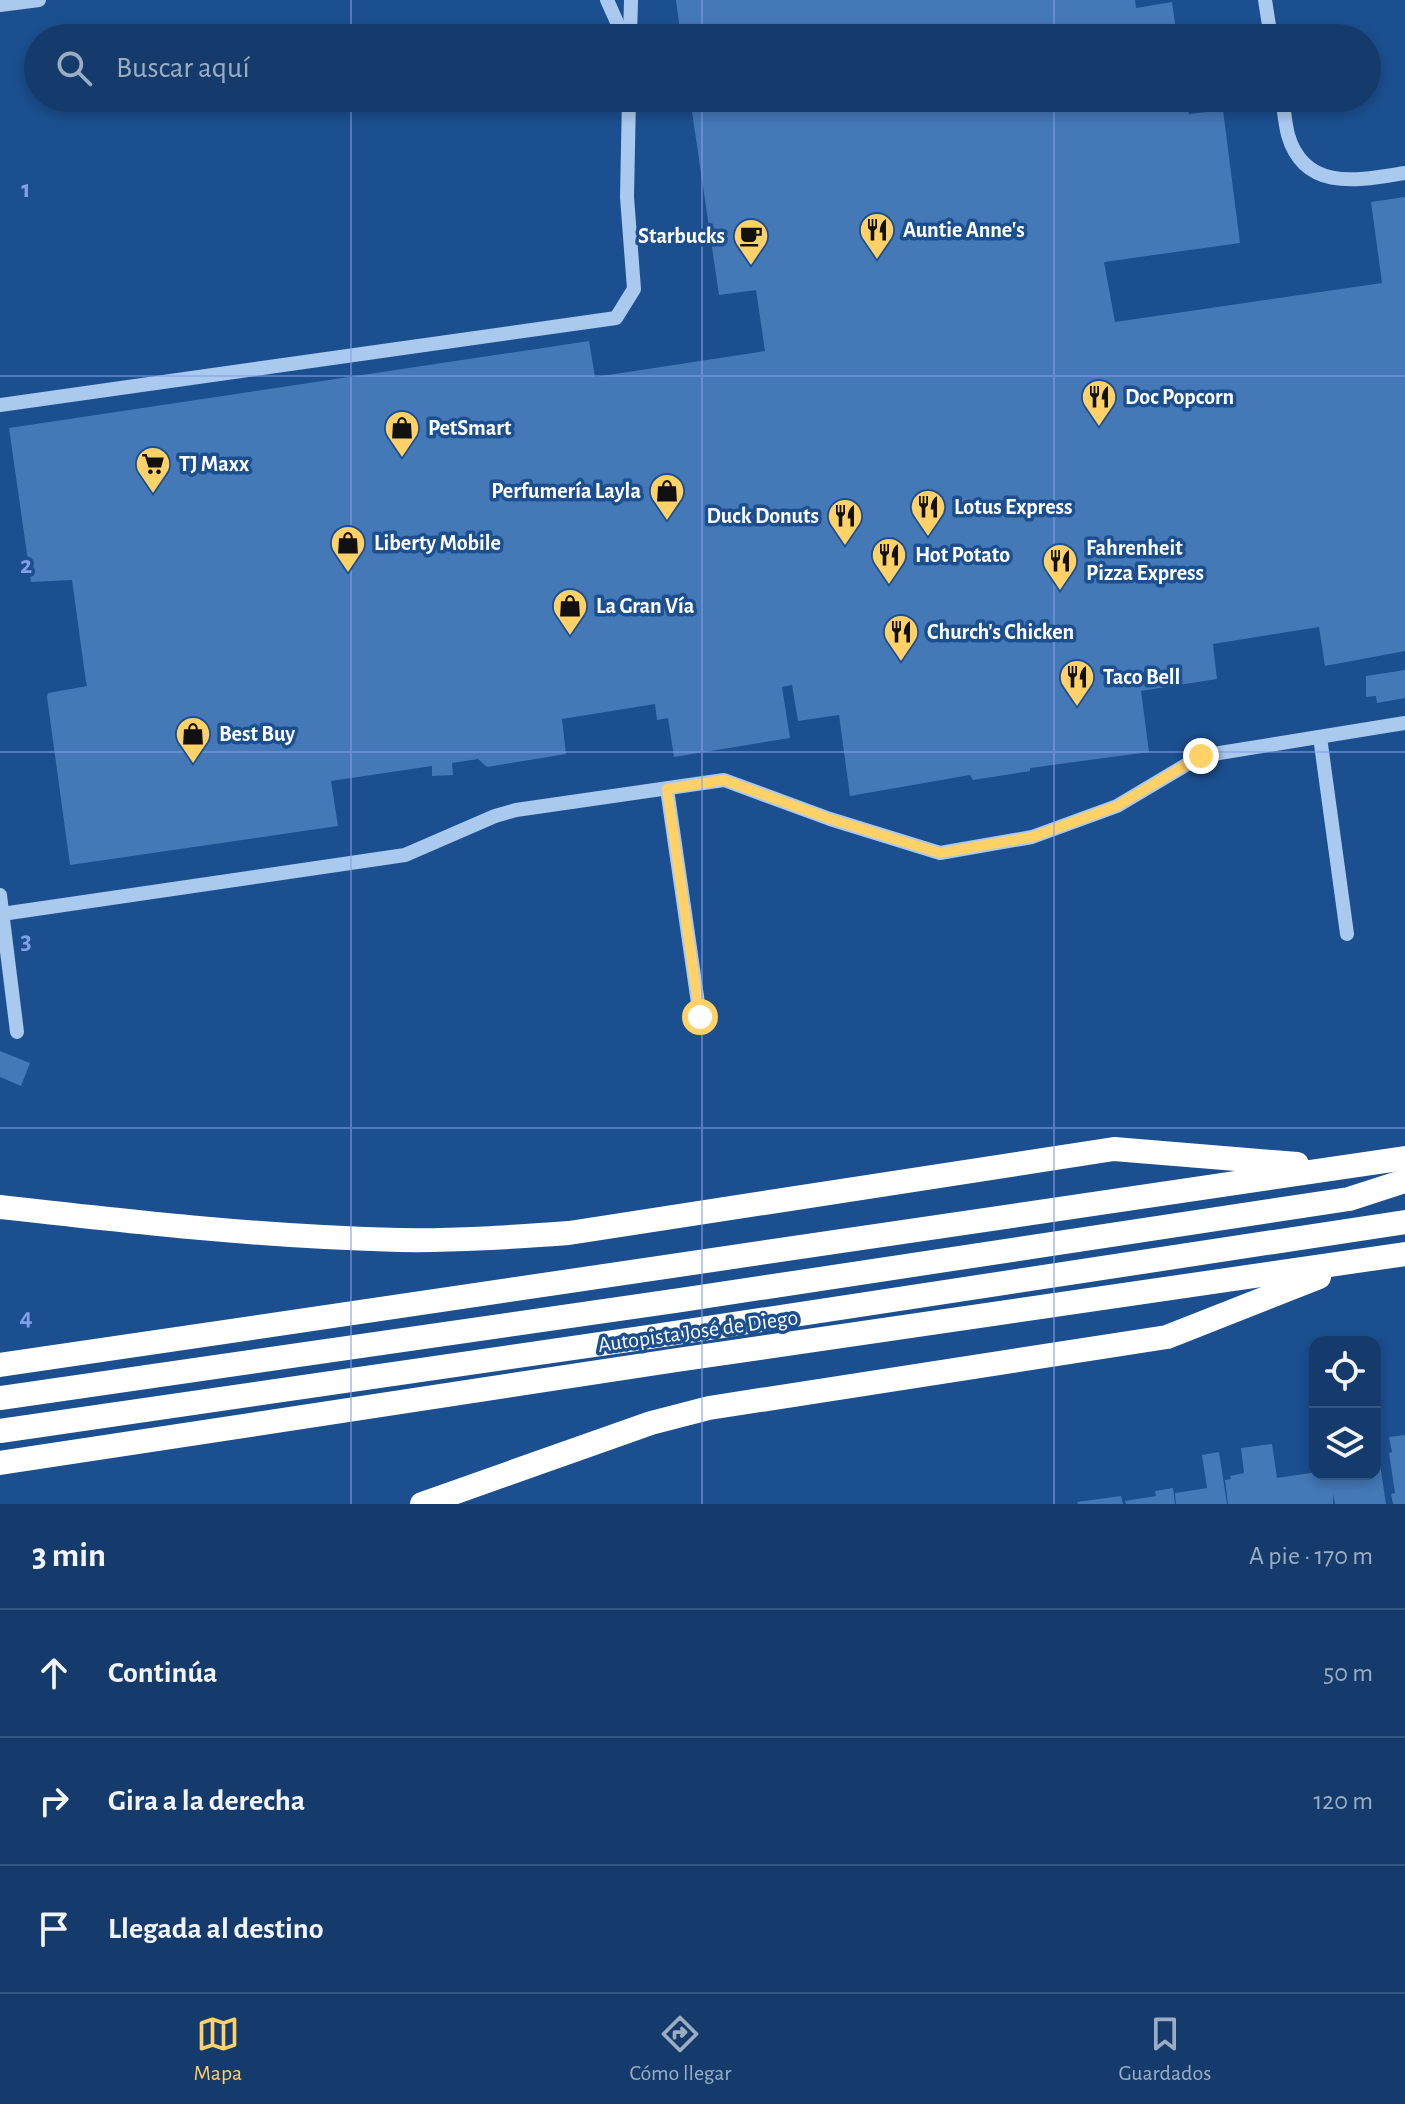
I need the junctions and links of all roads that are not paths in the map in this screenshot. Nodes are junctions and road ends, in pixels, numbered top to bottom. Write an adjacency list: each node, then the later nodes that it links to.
1 (39, 0): 5 (street)
2 (607, 0): 6 (street)
3 (631, 0): 7 (street)
4 (1265, 0): 8 (street)
5 (0, 5)
6 (620, 24)
7 (628, 24)
8 (1269, 24)
9 (629, 112): 12 (street)
10 (1285, 112): 11 (street)
11 (1405, 173)
12 (0, 405)
13 (1405, 723): 14 (street)
14 (1320, 737): 15 (street); 18 (street)
15 (667, 789): 17 (street); 19 (street)
16 (0, 897): 17 (street)
17 (2, 914): 20 (street)
18 (1347, 934)
19 (700, 1017)
20 (17, 1032)
21 (1405, 1158): 22 (highway)
22 (1340, 1168): 24 (highway); 28 (highway)
23 (1405, 1181): 29 (highway)
24 (0, 1207)
25 (1405, 1222): 30 (highway)
26 (1405, 1254): 27 (highway, Autopista José de Diego)
27 (1360, 1261): 31 (highway, Autopista José de Diego); 32 (highway)
28 (0, 1365)
29 (0, 1398)
30 (0, 1431)
31 (0, 1463)
32 (422, 1504)

